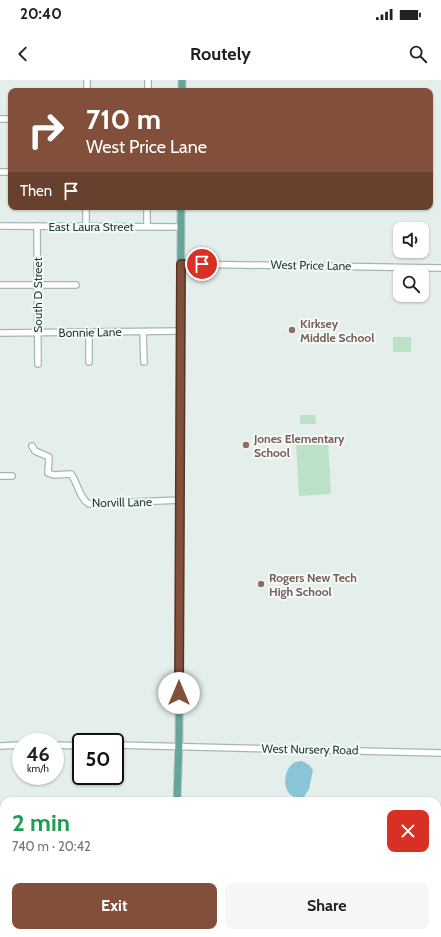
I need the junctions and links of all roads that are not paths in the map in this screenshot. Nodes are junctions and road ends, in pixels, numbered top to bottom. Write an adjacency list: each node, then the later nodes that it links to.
1 (86, 210): 6 (street)
2 (147, 210): 7 (street)
3 (181, 210): 8 (main road)
4 (0, 226): 5 (street, East Laura Street)
5 (37, 226): 6 (street, East Laura Street); 11 (street, South D Street)
6 (86, 226): 7 (street, East Laura Street)
7 (147, 226): 8 (street, East Laura Street)
8 (181, 227): 9 (main road)
9 (181, 264): 10 (street, West Price Lane); 14 (main road)
10 (441, 268)
11 (37, 285): 12 (street); 13 (street); 18 (street, South D Street)
12 (76, 285)
13 (0, 286)
14 (180, 331): 16 (street, Bonnie Lane); 25 (main road)
15 (89, 332): 16 (street, Bonnie Lane); 18 (street, Bonnie Lane); 19 (street)
16 (143, 332): 20 (street)
17 (0, 333): 18 (street, Bonnie Lane)
18 (38, 333): 21 (street, South D Street)
19 (90, 362)
20 (144, 362)
21 (38, 364)
22 (32, 446): 25 (street, Norvill Lane)
23 (0, 476): 24 (street)
24 (12, 476)
25 (180, 500): 29 (main road)
26 (12, 745): 27 (street)
27 (0, 746)
28 (124, 746): 29 (street, West Nursery Road)
29 (179, 747): 30 (street, West Nursery Road); 31 (main road)
30 (441, 752)
31 (177, 797)

